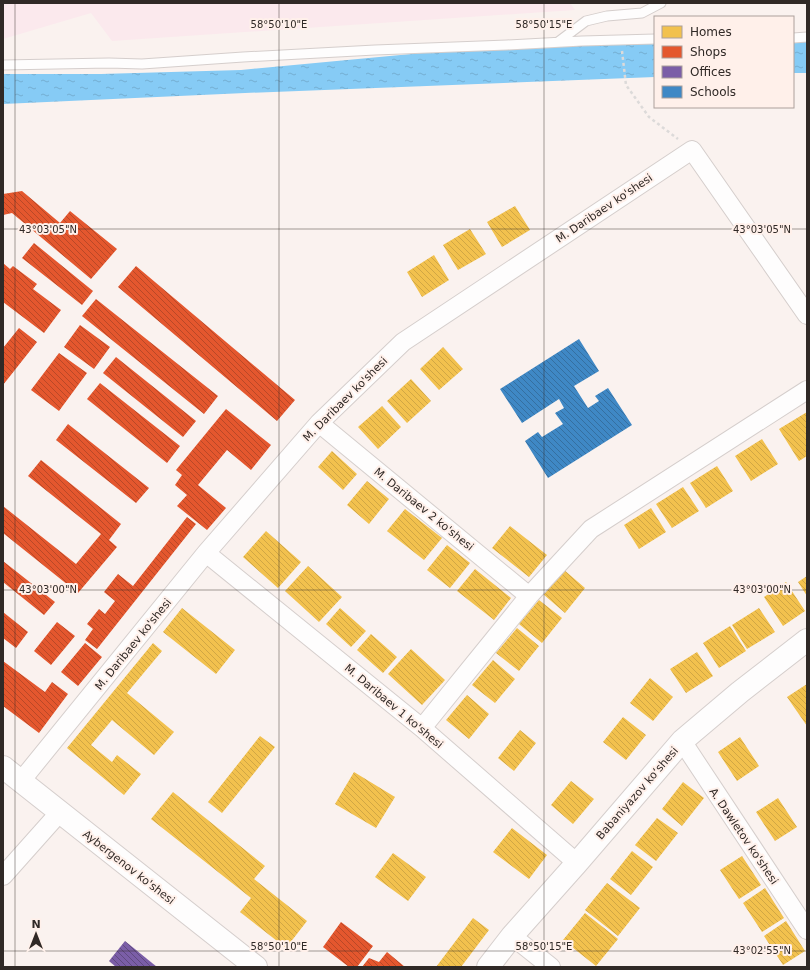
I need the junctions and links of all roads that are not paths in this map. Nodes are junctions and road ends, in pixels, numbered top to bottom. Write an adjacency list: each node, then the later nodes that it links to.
1 (660, 3): 5 (lane)
2 (807, 37): 3 (lane)
3 (794, 38)
4 (654, 39): 5 (lane)
5 (558, 42): 6 (lane)
6 (3, 65)
7 (807, 315): 9 (street, M. Daribaev ko'shesi)
8 (807, 390): 11 (street)
9 (318, 423): 10 (street, M. Daribaev ko'shesi); 11 (street, M. Daribaev 2 ko'shesi)
10 (206, 553): 13 (street, M. Daribaev 1 ko'shesi); 16 (street, M. Daribaev ko'shesi)
11 (529, 596): 13 (street)
12 (805, 647): 14 (street, Babaniyazov ko‘shesi)
13 (422, 728): 18 (street, M. Daribaev 1 ko'shesi)
14 (682, 741): 18 (street, Babaniyazov ko‘shesi); 20 (street, A. Dawletov ko'shesi)
15 (3, 767): 16 (street, Aybergenov ko'shesi)
16 (21, 781): 17 (street, Aybergenov ko'shesi)
17 (60, 812): 19 (street); 22 (street, Aybergenov ko'shesi)
18 (578, 863): 21 (street, Babaniyazov ko‘shesi)
19 (3, 876)
20 (807, 930)
21 (512, 936): 23 (street, Babaniyazov ko‘shesi); 24 (street)
22 (256, 967)
23 (488, 967)
24 (551, 967)

